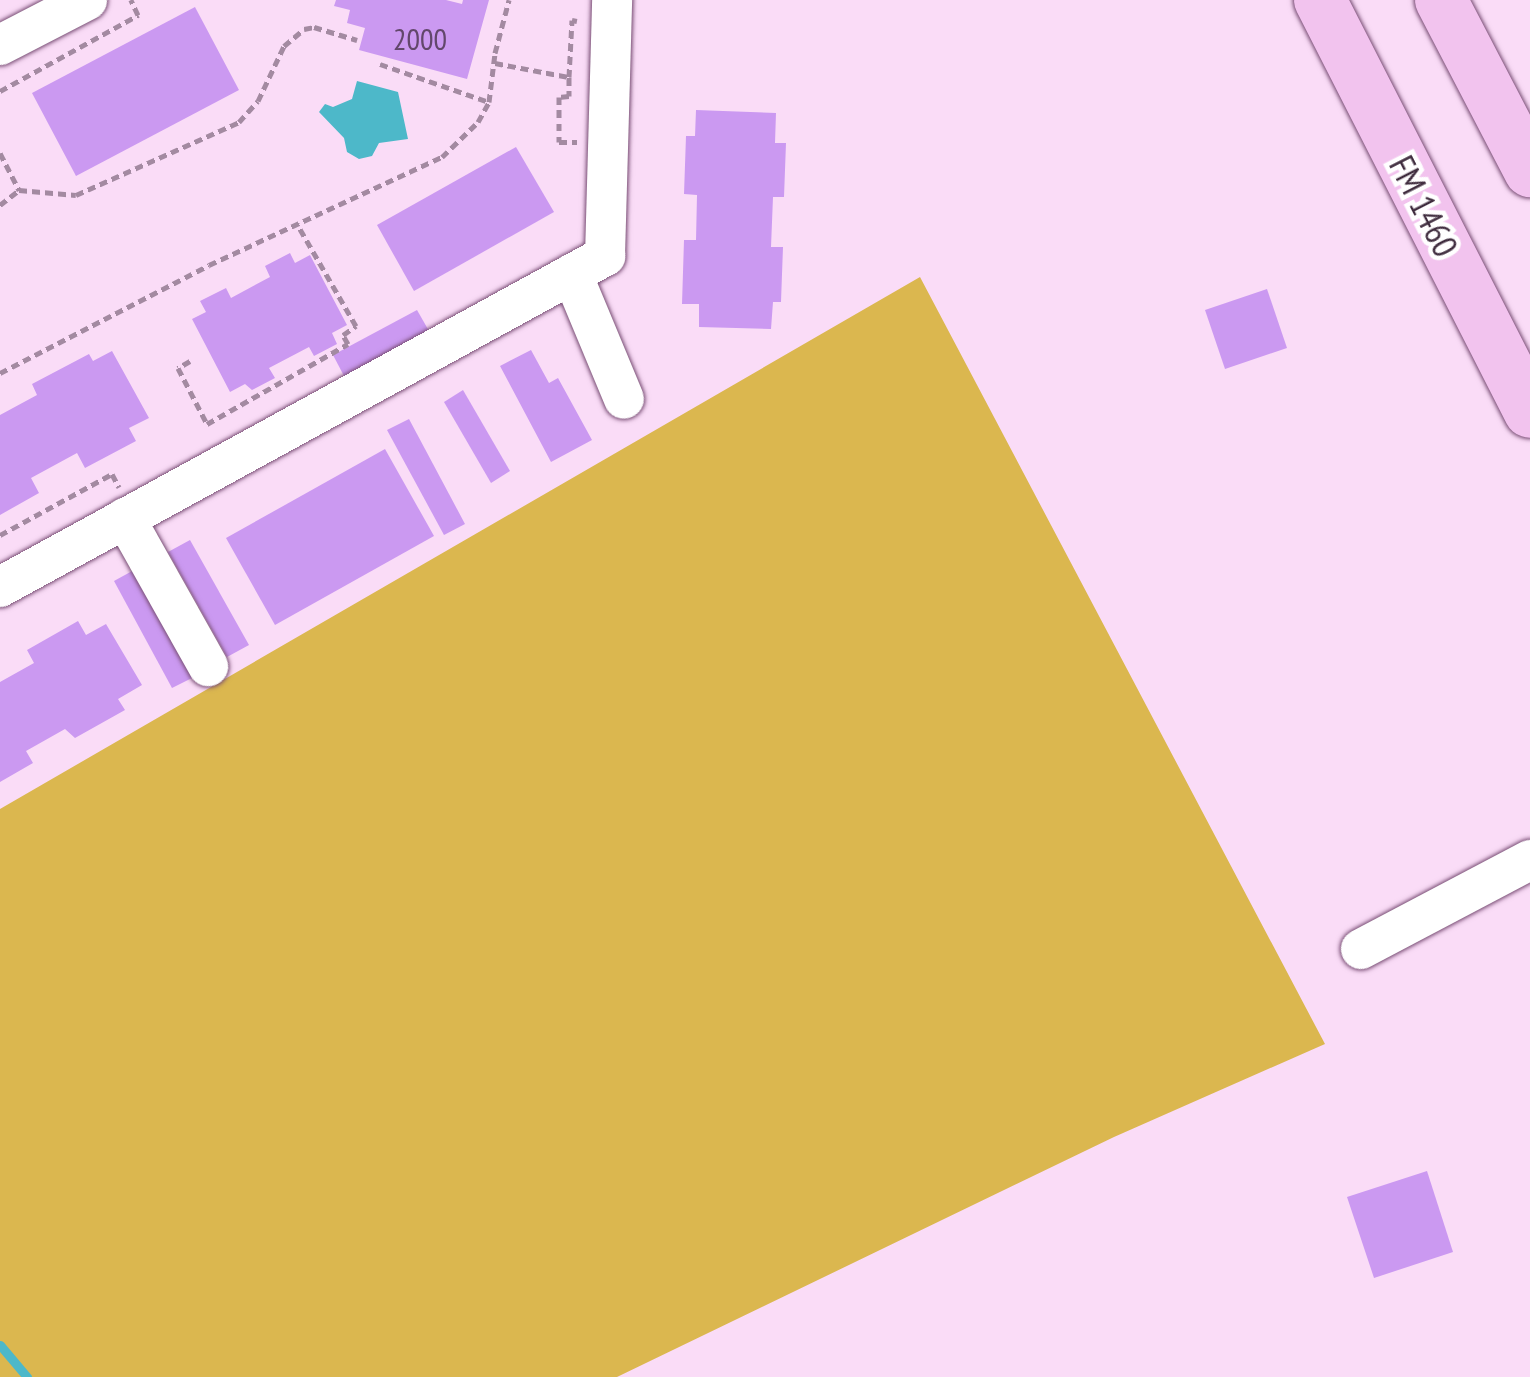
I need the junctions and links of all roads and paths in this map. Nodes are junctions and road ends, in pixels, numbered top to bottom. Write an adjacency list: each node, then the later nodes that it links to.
1 (87, 0): 8 (lane)
2 (131, 0): 12 (path)
3 (509, 0): 9 (path)
4 (1320, 0): 24 (main road, FM 1460 / FM 1460)
5 (1441, 0): 16 (main road)
6 (612, 11): 11 (path); 14 (lane)
7 (356, 40): 17 (path)
8 (0, 45)
9 (494, 63): 11 (path); 13 (path)
10 (380, 64): 13 (path)
11 (568, 77): 14 (path)
12 (0, 91)
13 (489, 102): 19 (path)
14 (609, 142): 20 (lane)
15 (0, 153): 17 (path)
16 (1530, 170)
17 (19, 190): 18 (path)
18 (0, 205)
19 (297, 224): 21 (path); 22 (path)
20 (572, 274): 23 (lane); 25 (lane)
21 (190, 361)
22 (0, 372)
23 (624, 398)
24 (1530, 412)
25 (130, 516): 26 (path); 27 (lane); 28 (lane)
26 (0, 536)
27 (0, 586)
28 (208, 666)
29 (1530, 860): 30 (lane)
30 (1361, 949)

